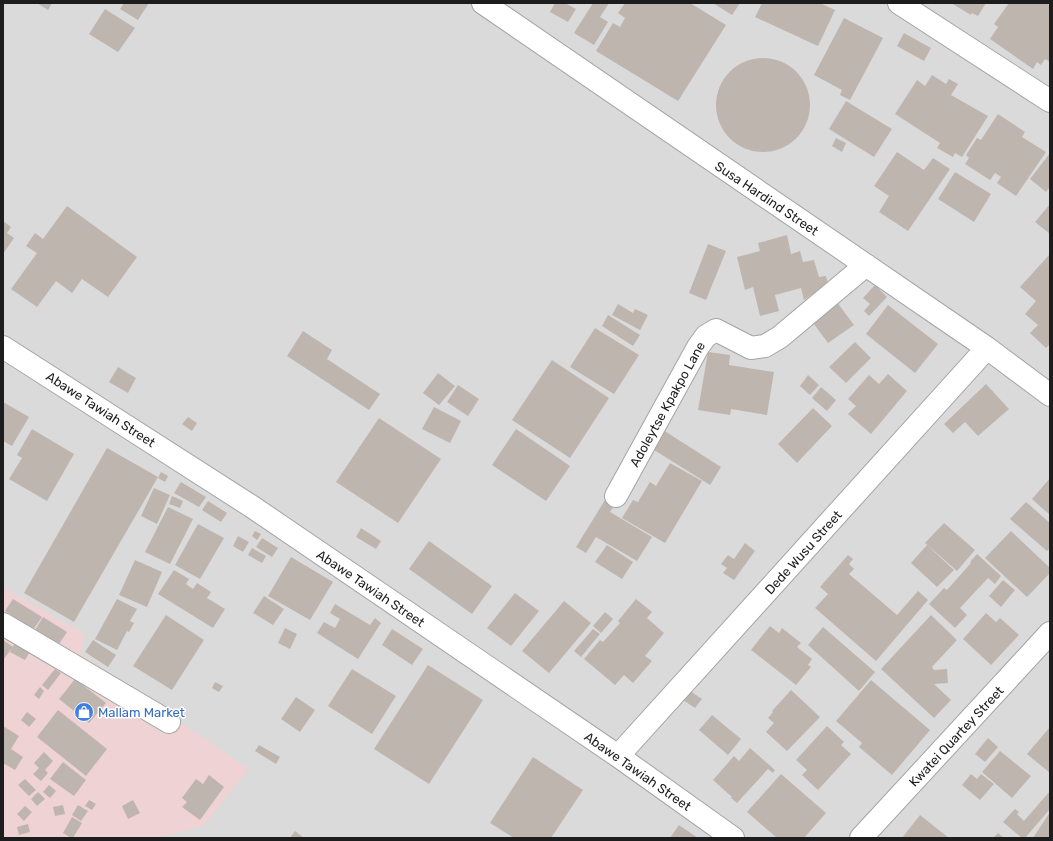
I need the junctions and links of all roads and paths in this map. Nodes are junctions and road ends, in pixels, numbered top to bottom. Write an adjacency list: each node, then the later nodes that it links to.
1 (484, 3): 4 (street, Susa Hardind Street)
2 (899, 3): 3 (street)
3 (1050, 101)
4 (866, 265): 6 (street, Susa Hardind Street); 8 (street, Adoleytse Kpakpo Lane)
5 (3, 346): 12 (street, Abawe Tawiah Street)
6 (987, 348): 7 (street, Susa Hardind Street); 12 (street, Dede Wusu Street)
7 (1050, 394)
8 (616, 496)
9 (3, 624): 11 (street)
10 (1050, 633): 14 (street, Kwatei Quartey Street)
11 (169, 722)
12 (618, 756): 13 (street, Abawe Tawiah Street)
13 (733, 838)
14 (861, 838)

